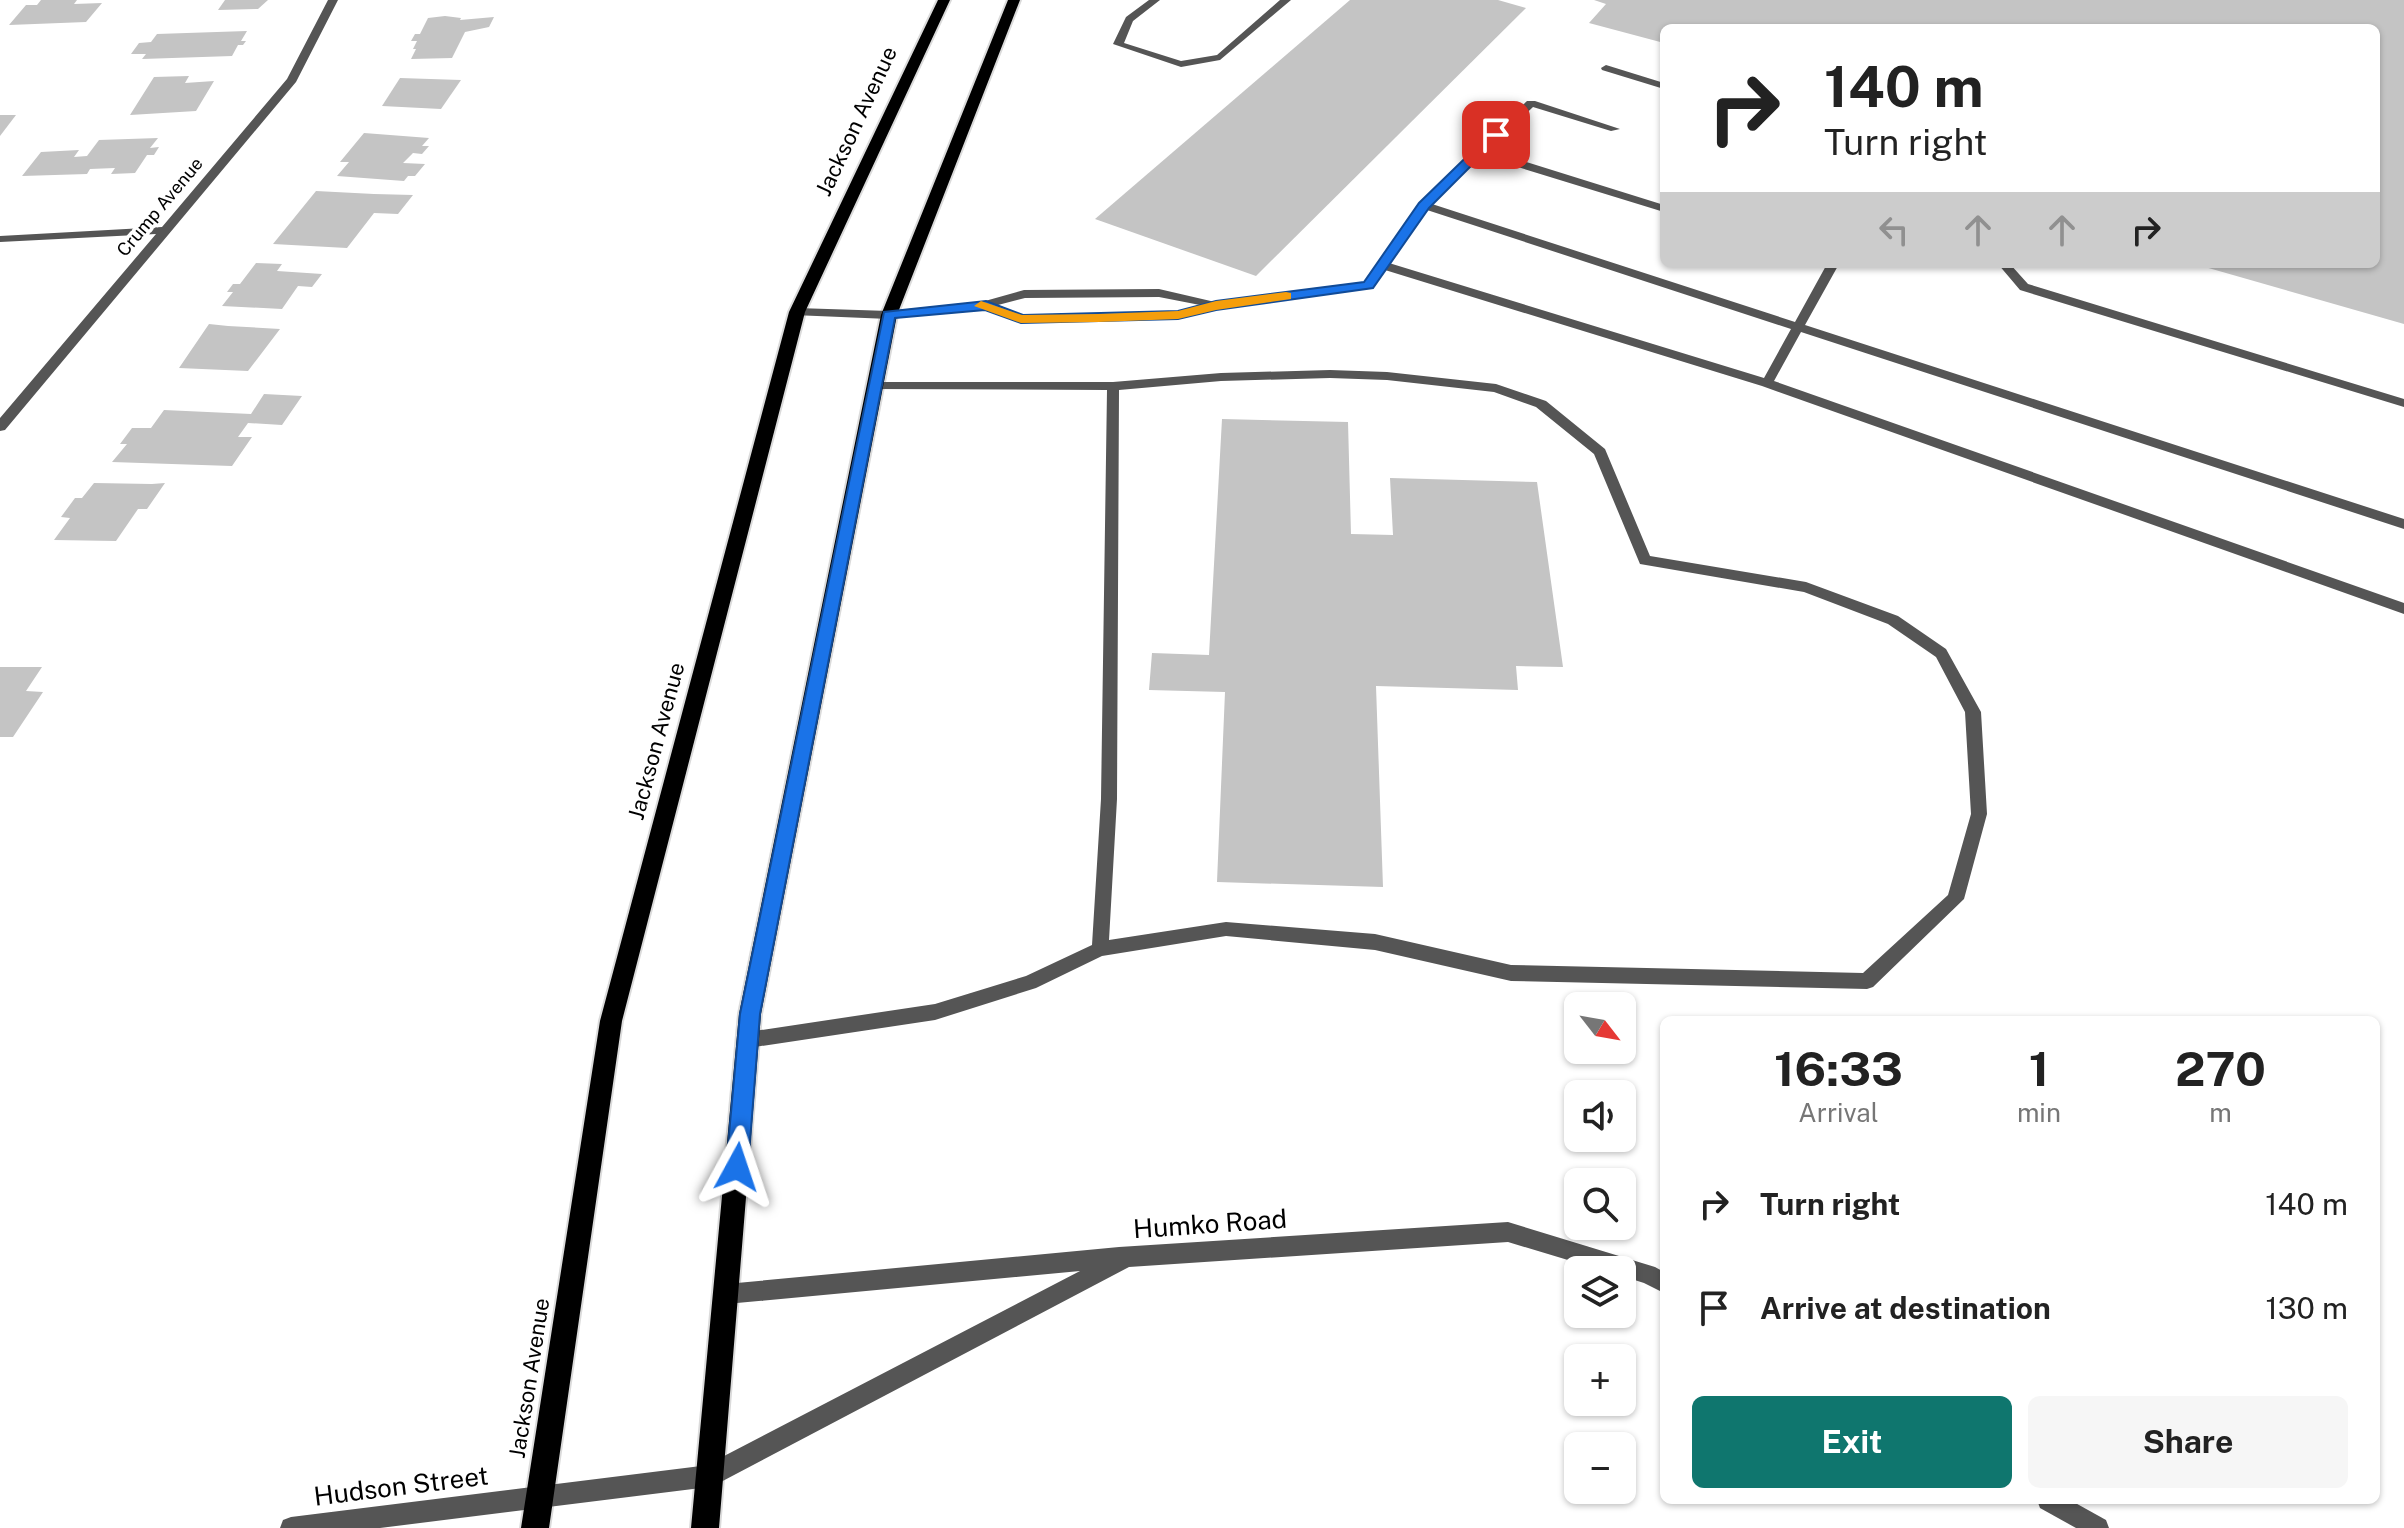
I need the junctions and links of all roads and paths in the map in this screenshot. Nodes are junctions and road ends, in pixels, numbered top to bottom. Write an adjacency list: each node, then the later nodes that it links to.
1 (333, 0): 12 (street, Crump Avenue)
2 (944, 0): 19 (main road, Jackson Avenue)
3 (1014, 0): 20 (main road)
4 (1155, 0): 5 (street)
5 (1286, 0)
6 (1606, 68): 7 (street)
7 (1660, 85)
8 (1615, 129): 9 (street)
9 (1478, 151): 10 (street); 11 (street)
10 (1424, 205): 14 (street); 21 (street)
11 (1660, 208)
12 (163, 230): 13 (street); 26 (street, Crump Avenue)
13 (0, 239)
14 (1382, 265): 18 (street); 22 (street)
15 (1831, 268): 21 (street)
16 (2007, 268): 25 (street)
17 (986, 305): 18 (street); 18 (street); 20 (street)
18 (1216, 305)
19 (797, 312): 20 (street); 35 (main road, Jackson Avenue)
20 (889, 315): 23 (main road)
21 (1800, 326): 22 (street); 27 (street)
22 (1767, 383): 28 (street)
23 (875, 385): 24 (street); 30 (main road)
24 (1113, 386): 29 (street); 29 (street)
25 (2404, 403)
26 (0, 427)
27 (2404, 524)
28 (2404, 609)
29 (1100, 949): 30 (street)
30 (748, 1040): 33 (main road)
31 (1127, 1257): 32 (street, Humko Road); 33 (street); 34 (street, Humko Road)
32 (1660, 1281)
33 (726, 1294): 34 (main road)
34 (709, 1476): 35 (street, Hudson Street); 39 (main road)
35 (539, 1496): 37 (street, Hudson Street); 38 (main road, Jackson Avenue)
36 (2055, 1504): 40 (street)
37 (291, 1528)
38 (535, 1528)
39 (705, 1528)
40 (2098, 1528)

